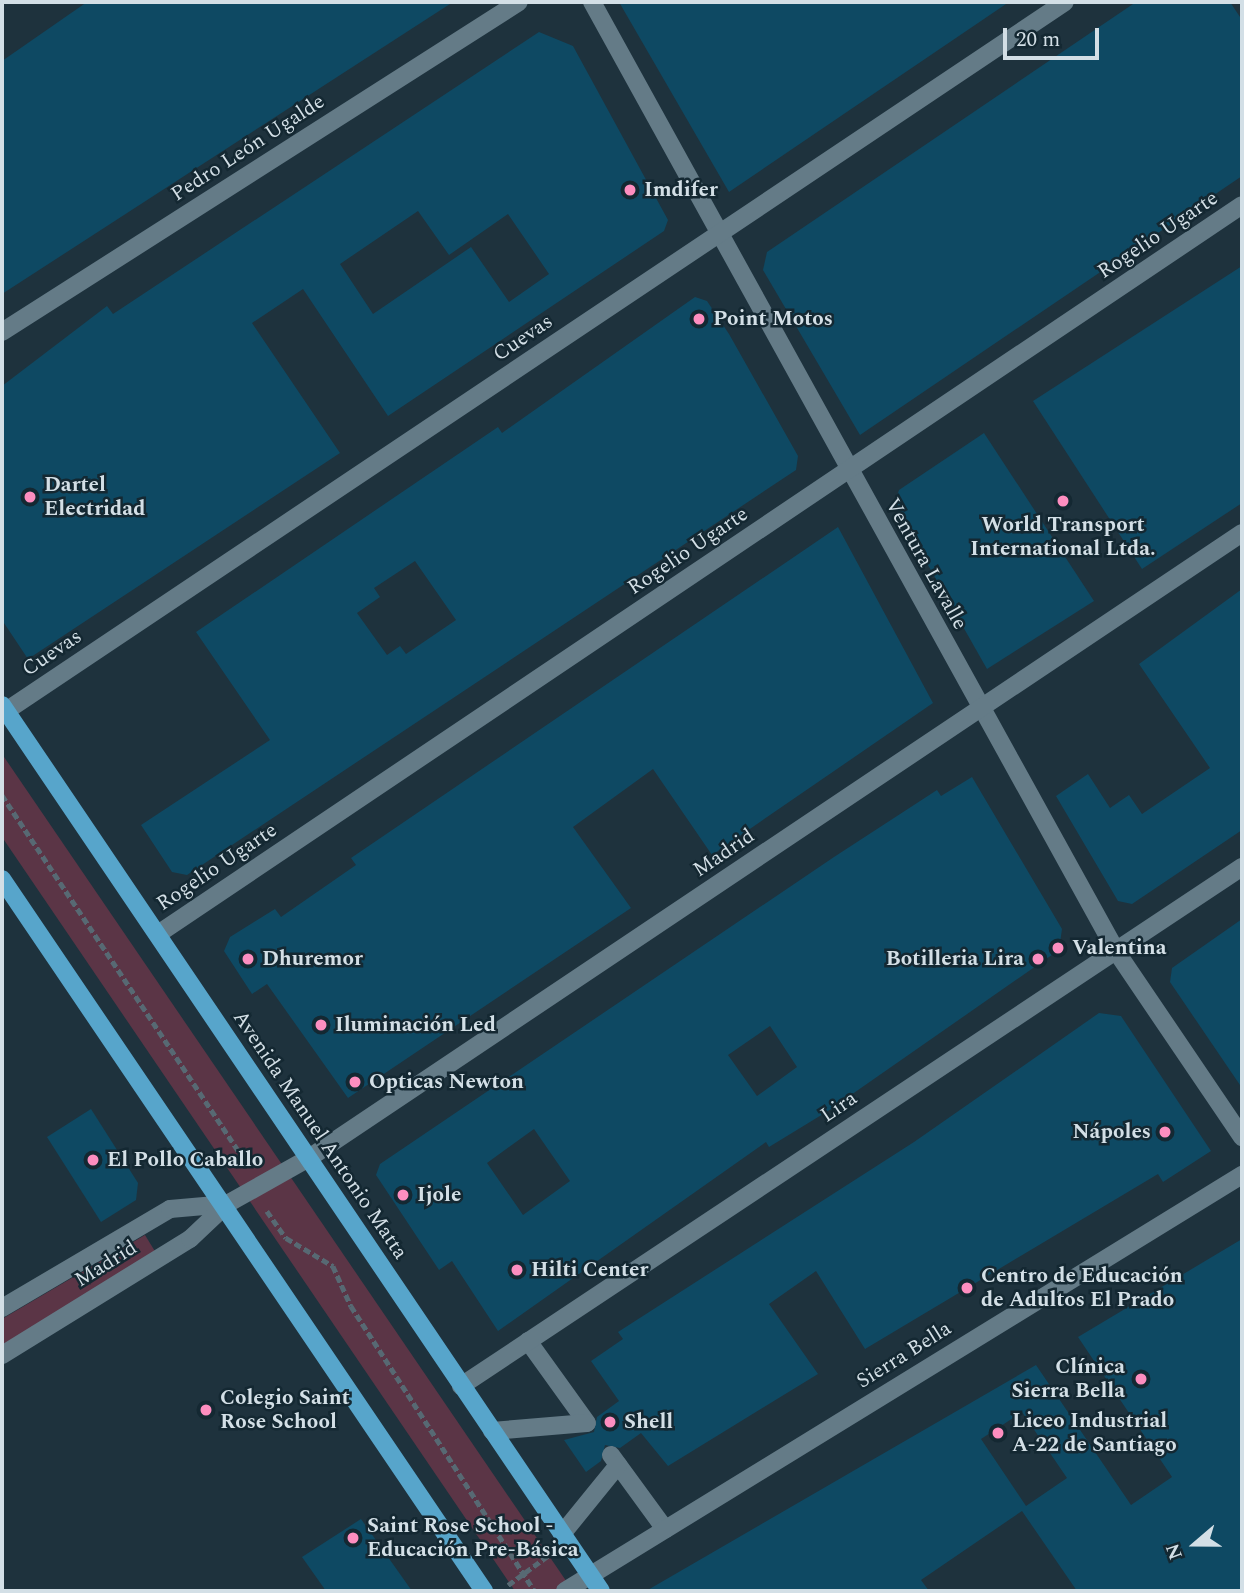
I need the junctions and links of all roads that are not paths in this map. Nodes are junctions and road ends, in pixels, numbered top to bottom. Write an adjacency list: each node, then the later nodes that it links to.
1 (519, 2): 6 (street, Pedro León Ugalde)
2 (592, 2): 5 (street, Ventura Lavalle)
3 (1065, 2): 5 (street, Cuevas)
4 (1242, 205): 7 (street, Rogelio Ugarte)
5 (717, 236): 7 (street, Ventura Lavalle); 9 (street, Cuevas)
6 (2, 332)
7 (848, 471): 10 (street, Ventura Lavalle); 13 (street, Rogelio Ugarte)
8 (1242, 533): 10 (street, Madrid)
9 (4, 708): 13 (main road, Avenida Manuel Antonio Matta)
10 (981, 708): 14 (street, Ventura Lavalle); 16 (street, Madrid)
11 (1242, 866): 14 (street, Lira)
12 (2, 879): 18 (main road)
13 (158, 934): 16 (main road, Avenida Manuel Antonio Matta)
14 (1116, 951): 15 (street, Ventura Lavalle); 20 (street, Lira)
15 (1242, 1137)
16 (309, 1158): 18 (street, Madrid); 22 (main road, Avenida Manuel Antonio Matta)
17 (1242, 1175): 24 (street, Sierra Bella)
18 (227, 1204): 19 (street, Madrid); 21 (street, Madrid); 27 (main road)
19 (2, 1308)
20 (528, 1341): 22 (street, Lira); 23 (street)
21 (2, 1355)
22 (461, 1386): 23 (main road, Avenida Manuel Antonio Matta)
23 (492, 1432): 25 (main road, Avenida Manuel Antonio Matta)
24 (665, 1529): 25 (street); 26 (street, Sierra Bella)
25 (565, 1538): 26 (main road, Avenida Manuel Antonio Matta)
26 (590, 1575): 28 (street); 29 (main road, Avenida Manuel Antonio Matta)
27 (484, 1591)
28 (565, 1591)
29 (601, 1591)

